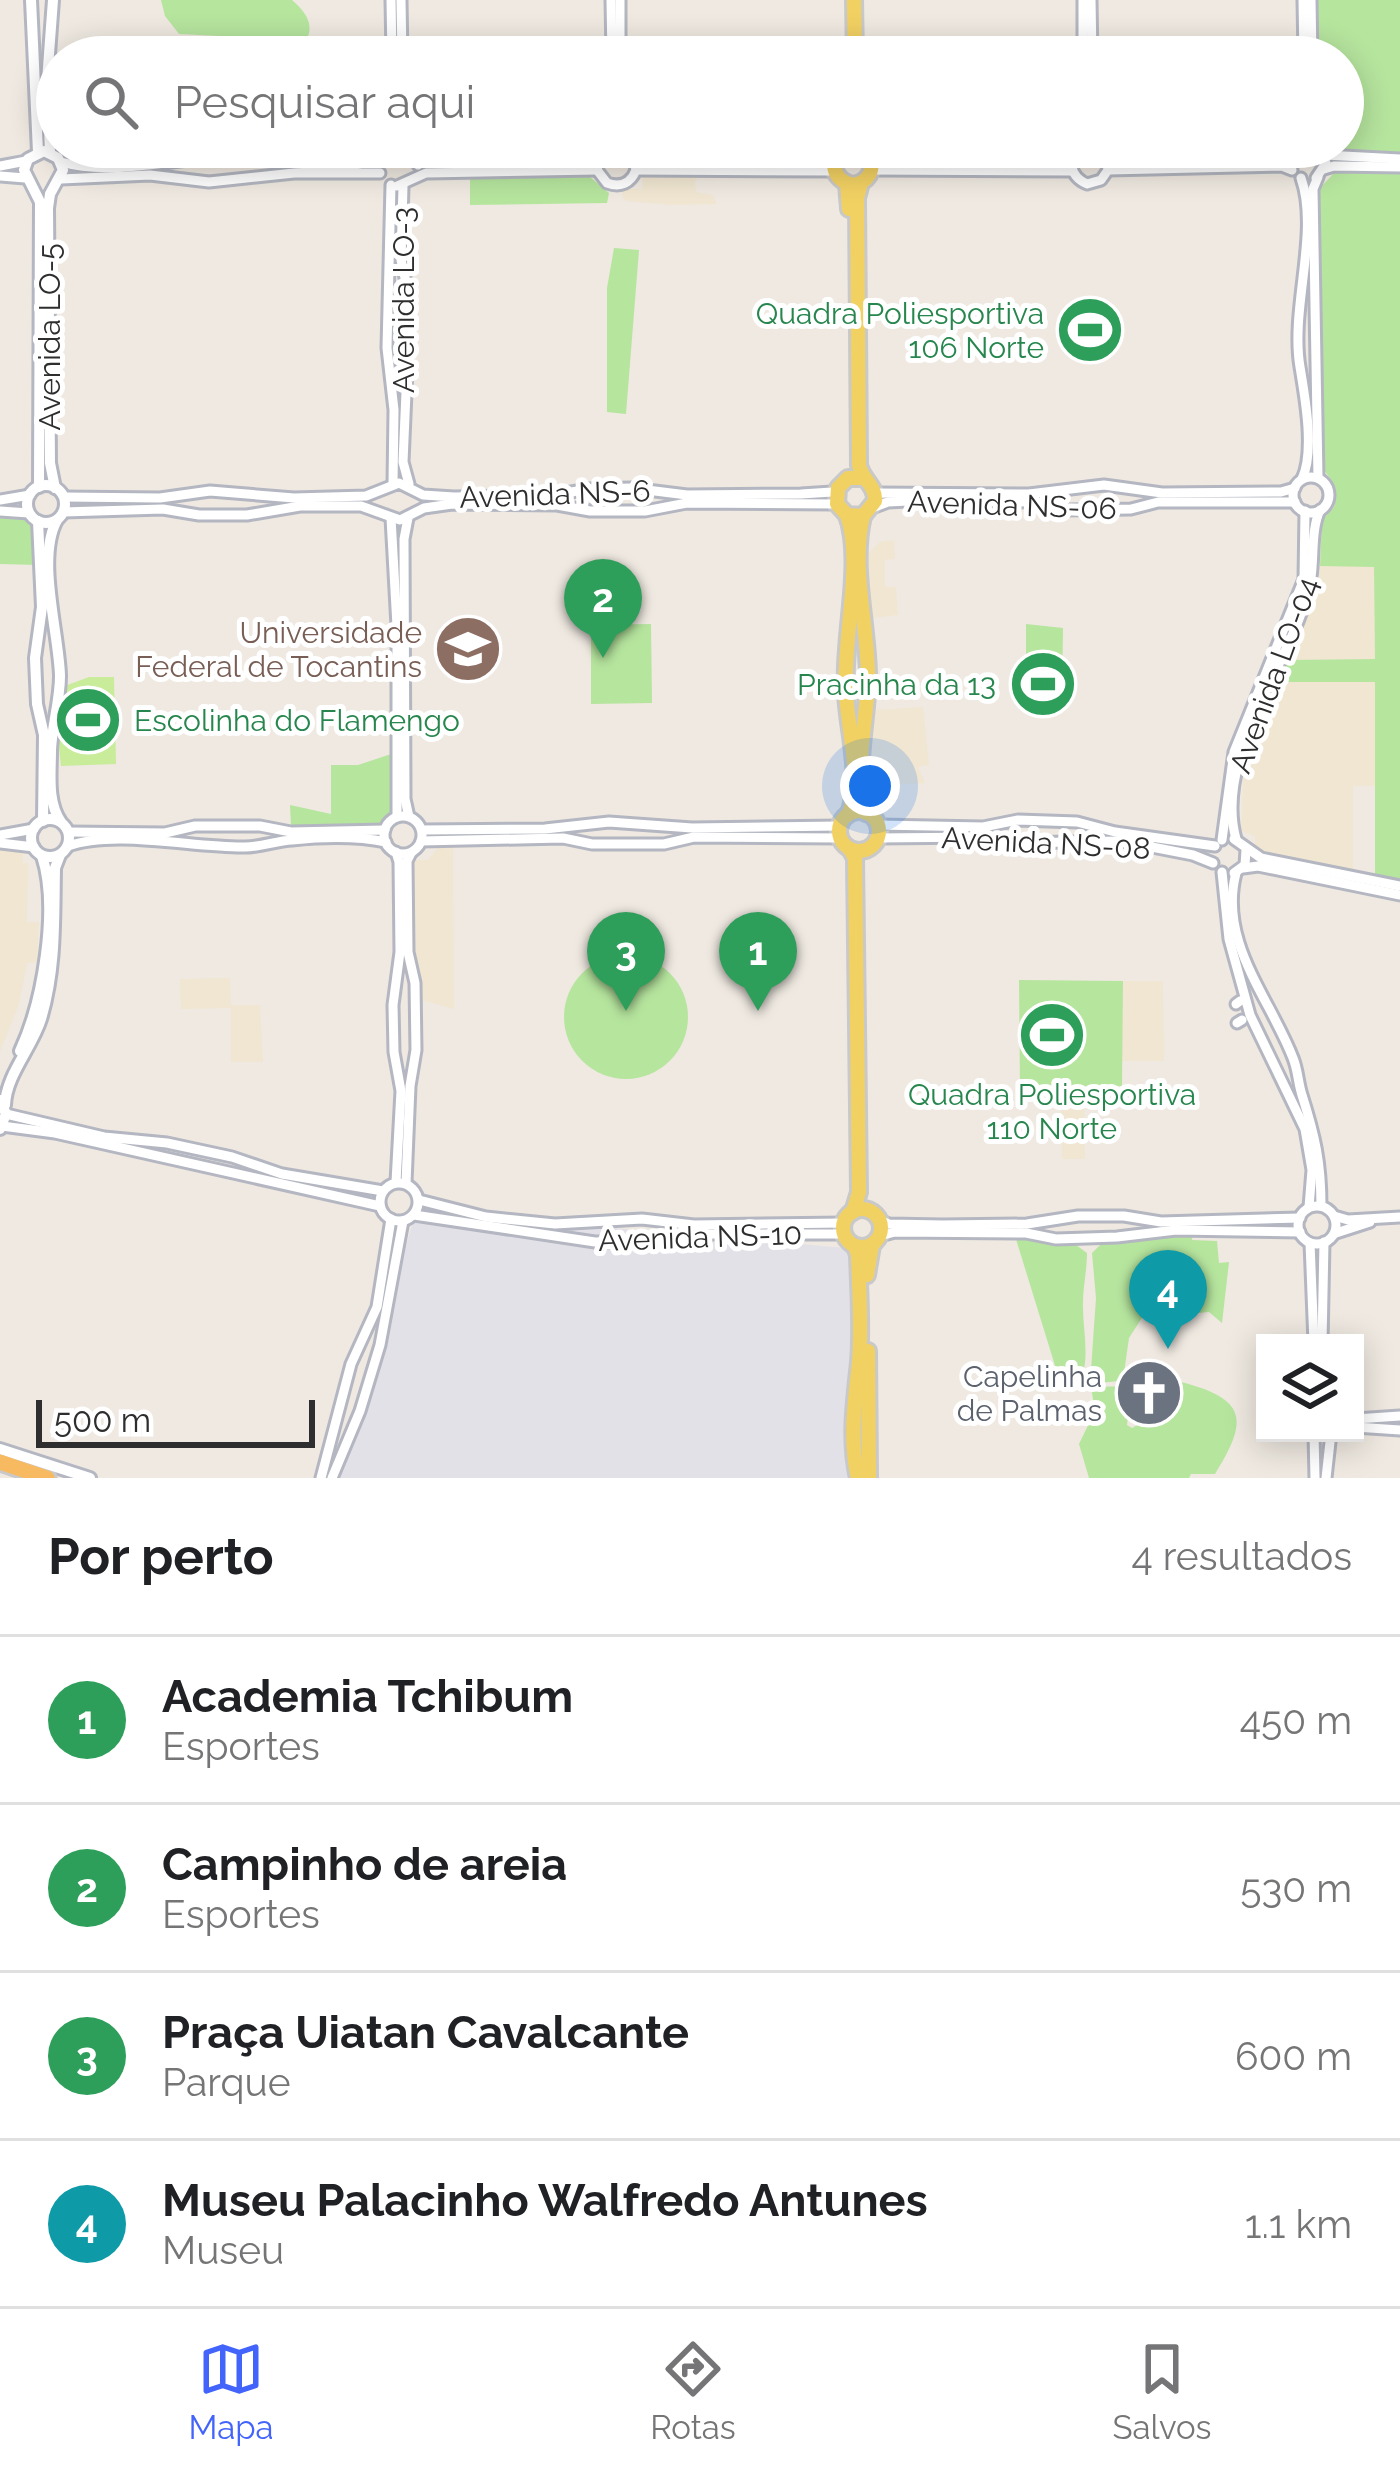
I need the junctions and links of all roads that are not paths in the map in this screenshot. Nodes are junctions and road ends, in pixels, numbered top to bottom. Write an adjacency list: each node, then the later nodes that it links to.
1 (31, 0): 16 (main road)
2 (53, 0): 9 (main road)
3 (391, 0): 10 (street)
4 (401, 0): 11 (street)
5 (616, 0): 12 (street)
6 (851, 0): 13 (main road)
7 (1087, 0): 14 (street)
8 (1307, 0): 15 (street)
9 (50, 36)
10 (392, 36)
11 (402, 36)
12 (616, 36)
13 (852, 36)
14 (1088, 36)
15 (1308, 36)
16 (36, 56)
17 (36, 156): 19 (main road)
18 (1364, 157): 20 (street)
19 (26, 161): 22 (street); 42 (main road)
20 (1400, 163): 21 (street)
21 (1364, 165)
22 (0, 166)
23 (60, 168): 43 (main road)
24 (380, 168): 37 (street)
25 (417, 168): 41 (street)
26 (543, 168): 41 (street)
27 (598, 168): 28 (street)
28 (635, 168)
29 (846, 168): 44 (main road)
30 (870, 168): 44 (main road)
31 (1074, 168): 32 (street)
32 (1106, 168)
33 (1286, 168): 39 (street)
34 (1296, 168): 39 (street)
35 (1321, 168): 38 (street)
36 (1330, 168): 38 (street)
37 (380, 173): 43 (street); 45 (street)
38 (1321, 173): 39 (street); 48 (street)
39 (1297, 174): 47 (street)
40 (0, 176): 42 (street)
41 (416, 176): 45 (street)
42 (25, 178): 46 (main road)
43 (57, 183): 46 (main road); 56 (main road, Avenida LO-5)
44 (854, 184): 57 (main road)
45 (397, 185): 53 (street, Avenida LO-3); 54 (street, Avenida LO-3)
46 (36, 189): 55 (main road, Avenida LO-5)
47 (1299, 315): 48 (street); 49 (street)
48 (1314, 315): 50 (street)
49 (1299, 340): 50 (street); 52 (street)
50 (1314, 342): 51 (street)
51 (1318, 478): 52 (street, Avenida NS-06); 60 (street)
52 (1298, 484): 57 (street, Avenida NS-06); 59 (street)
53 (389, 487): 54 (street, Avenida NS-6); 56 (street); 64 (street, Avenida LO-3)
54 (413, 489): 57 (street, Avenida NS-6); 63 (street, Avenida LO-3)
55 (35, 491): 56 (main road); 58 (street); 66 (main road, Avenida LO-5)
56 (59, 493): 65 (main road, Avenida LO-5)
57 (856, 498): 59 (street, Avenida NS-06); 63 (street, Avenida NS-6); 67 (main road); 74 (main road)
58 (0, 500)
59 (1295, 502): 62 (street)
60 (1320, 510): 62 (street); 76 (street, Avenida LO-04)
61 (0, 511): 66 (street)
62 (1305, 512): 78 (street, Avenida LO-04)
63 (412, 514): 64 (street, Avenida NS-6); 68 (street)
64 (388, 515): 65 (street); 68 (street)
65 (60, 516): 66 (main road); 70 (main road)
66 (34, 517): 69 (main road)
67 (866, 813): 72 (main road); 74 (main road)
68 (403, 817): 71 (street); 73 (street)
69 (38, 825): 70 (main road); 75 (street); 80 (main road)
70 (64, 827): 71 (street); 81 (main road)
71 (385, 830): 77 (street)
72 (878, 832): 74 (main road); 78 (street, Avenida NS-08); 84 (street, Avenida NS-08)
73 (422, 836): 74 (street); 74 (street); 83 (street)
74 (849, 836): 108 (main road); 109 (main road)
75 (0, 839): 80 (street)
76 (1237, 839): 78 (street, Avenida NS-08); 79 (street)
77 (386, 842): 81 (street); 82 (street)
78 (1218, 843): 84 (street)
79 (1246, 850): 85 (street); 87 (street)
80 (38, 851): 81 (main road); 92 (main road)
81 (64, 851): 93 (main road)
82 (396, 853): 83 (street); 94 (street)
83 (411, 853): 94 (street)
84 (1213, 862): 86 (street)
85 (1240, 870): 86 (street); 87 (street); 88 (street)
86 (1222, 872): 89 (street)
87 (1400, 890)
88 (1279, 1024): 89 (street); 90 (street)
89 (1258, 1033): 91 (street)
90 (1289, 1047): 91 (street); 98 (street)
91 (1266, 1052): 99 (street)
92 (0, 1087)
93 (3, 1115): 95 (street); 97 (street)
94 (401, 1183): 95 (street); 96 (street)
95 (383, 1191): 97 (street)
96 (418, 1200): 100 (street); 109 (street, Avenida NS-10)
97 (380, 1206): 107 (street)
98 (1321, 1206): 99 (street); 103 (street)
99 (1309, 1208): 105 (street)
100 (414, 1215): 107 (street); 109 (street, Avenida NS-10)
101 (1078, 1216): 102 (street); 108 (street); 111 (street)
102 (1102, 1216): 105 (street); 112 (street)
103 (1334, 1216): 106 (street); 113 (street)
104 (1400, 1217): 106 (street)
105 (1300, 1218): 110 (street)
106 (1382, 1219): 113 (street)
107 (397, 1220): 127 (street); 128 (street)
108 (876, 1228): 109 (main road); 109 (main road); 111 (street); 130 (main road)
109 (849, 1229): 129 (main road)
110 (1300, 1232): 112 (street); 114 (street)
111 (1078, 1238): 112 (street)
112 (1102, 1238)
113 (1329, 1238): 114 (street); 116 (street)
114 (1310, 1243): 115 (street)
115 (1317, 1334)
116 (1319, 1334)
117 (1400, 1416): 118 (street)
118 (1364, 1422)
119 (1364, 1424): 120 (street)
120 (1400, 1430)
121 (1315, 1442): 131 (street)
122 (1332, 1442): 132 (street)
123 (0, 1449): 126 (main road)
124 (0, 1462): 125 (highway)
125 (47, 1478)
126 (90, 1478)
127 (321, 1478)
128 (332, 1478)
129 (858, 1478)
130 (868, 1478)
131 (1315, 1478)
132 (1325, 1478)

